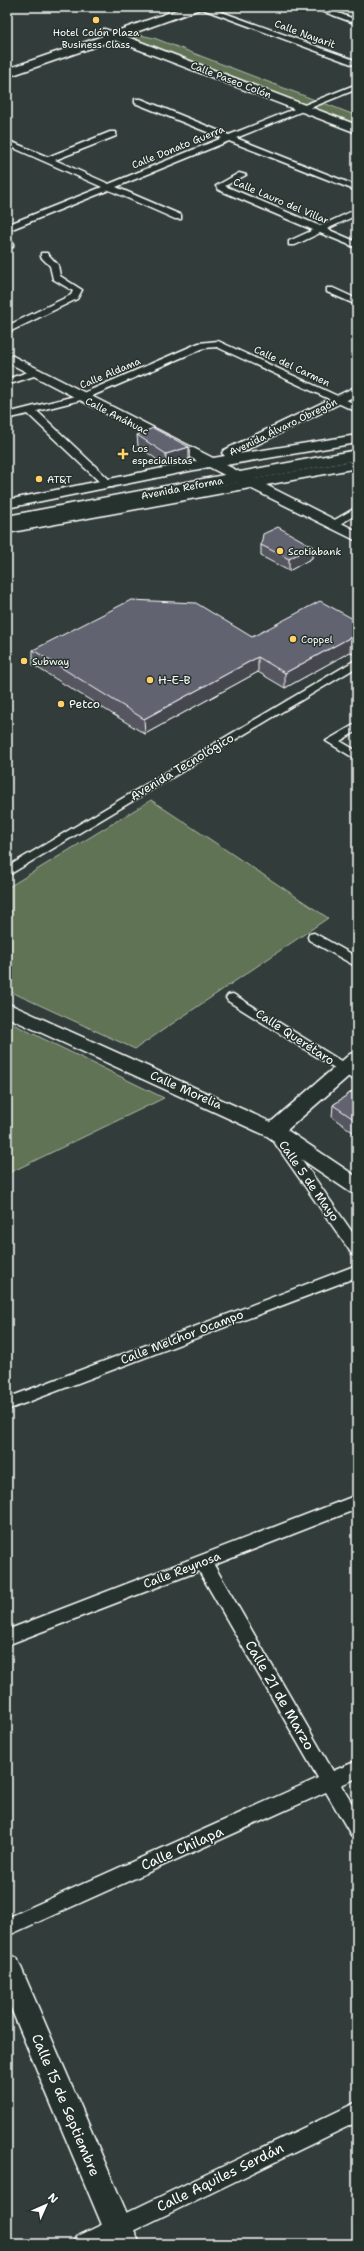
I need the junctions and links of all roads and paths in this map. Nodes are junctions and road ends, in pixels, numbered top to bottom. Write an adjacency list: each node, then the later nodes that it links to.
1 (174, 7): 6 (main road)
2 (196, 7): 6 (main road)
3 (201, 7): 9 (street, Calle Nayarit)
4 (315, 7): 5 (street)
5 (357, 22)
6 (128, 27): 7 (main road); 8 (main road)
7 (110, 34): 8 (main road, Calle Paseo Colón); 10 (main road); 11 (main road)
8 (128, 41): 17 (main road, Calle Paseo Colón)
9 (357, 64)
10 (7, 65)
11 (7, 73)
12 (357, 86): 14 (street, Calle Donato Guerra)
13 (309, 95): 14 (main road)
14 (323, 100): 16 (main road); 17 (street, Calle Donato Guerra)
15 (138, 101): 20 (street)
16 (336, 106)
17 (304, 108): 18 (main road, Calle Paseo Colón); 20 (street, Calle Donato Guerra)
18 (357, 129)
19 (113, 134): 22 (street)
20 (230, 138): 24 (street, Calle Donato Guerra); 25 (street)
21 (7, 142): 22 (street)
22 (48, 160): 24 (street)
23 (242, 175): 29 (street, Calle Lauro del Villar)
24 (111, 186): 27 (street); 28 (street, Calle Donato Guerra)
25 (357, 189)
26 (357, 212): 29 (street)
27 (178, 217)
28 (7, 228)
29 (320, 230): 30 (street); 31 (street, Calle Lauro del Villar)
30 (292, 242)
31 (357, 245)
32 (44, 255): 35 (street)
33 (330, 290): 34 (street)
34 (357, 302)
35 (7, 330)
36 (218, 344): 41 (street, Calle Aldama); 42 (street, Calle del Carmen)
37 (7, 357): 38 (street, Calle Anáhuac)
38 (34, 373): 39 (street); 41 (street, Calle Anáhuac)
39 (7, 382)
40 (357, 390): 42 (street, Avenida Álvaro Obregón)
41 (82, 398): 44 (street, Calle Aldama); 49 (street, Calle Anáhuac)
42 (338, 399): 43 (street, Calle del Carmen); 49 (street, Avenida Álvaro Obregón)
43 (357, 409)
44 (30, 410): 45 (street, Calle Aldama); 52 (street)
45 (7, 416)
46 (357, 438): 49 (street, Avenida Reforma)
47 (357, 448): 51 (main road, Avenida Reforma)
48 (357, 455): 51 (main road, Avenida Reforma)
49 (209, 463): 51 (street, Calle Anáhuac); 52 (street, Avenida Reforma)
50 (357, 464): 51 (street, Avenida Reforma)
51 (237, 478): 54 (main road, Avenida Reforma); 58 (main road, Avenida Reforma); 59 (street, Calle Anáhuac); 60 (street, Avenida Reforma)
52 (109, 485): 53 (street, Avenida Reforma)
53 (7, 504)
54 (32, 508): 55 (main road); 57 (main road, Avenida Reforma)
55 (7, 509)
56 (357, 510): 59 (street)
57 (7, 512)
58 (7, 521)
59 (331, 525): 61 (street, Calle Anáhuac)
60 (7, 529)
61 (357, 537)
62 (357, 662): 65 (street, Avenida Tecnológico)
63 (357, 726): 64 (street)
64 (357, 756)
65 (7, 872)
66 (314, 937): 67 (street)
67 (357, 964)
68 (233, 998): 70 (street, Calle Querétaro)
69 (7, 1009): 71 (street, Calle Morelia)
70 (353, 1068): 71 (street)
71 (274, 1131): 72 (street, Calle Morelia); 73 (street, Calle 5 de Mayo)
72 (357, 1188)
73 (357, 1250)
74 (357, 1271): 75 (street, Calle Melchor Ocampo)
75 (7, 1404)
76 (357, 1502): 77 (street, Calle Reynosa)
77 (203, 1562): 78 (street, Calle Reynosa); 80 (street, Calle 21 de Marzo)
78 (7, 1638)
79 (357, 1769): 80 (street, Calle Chilapa)
80 (330, 1781): 81 (street, Calle 21 de Marzo); 82 (street, Calle Chilapa)
81 (357, 1829)
82 (7, 1927)
83 (7, 1967): 85 (street, Calle 15 de Septiembre)
84 (357, 2112): 85 (street, Calle Aquiles Serdán)
85 (121, 2235): 86 (street, Calle Aquiles Serdán)
86 (83, 2244)

